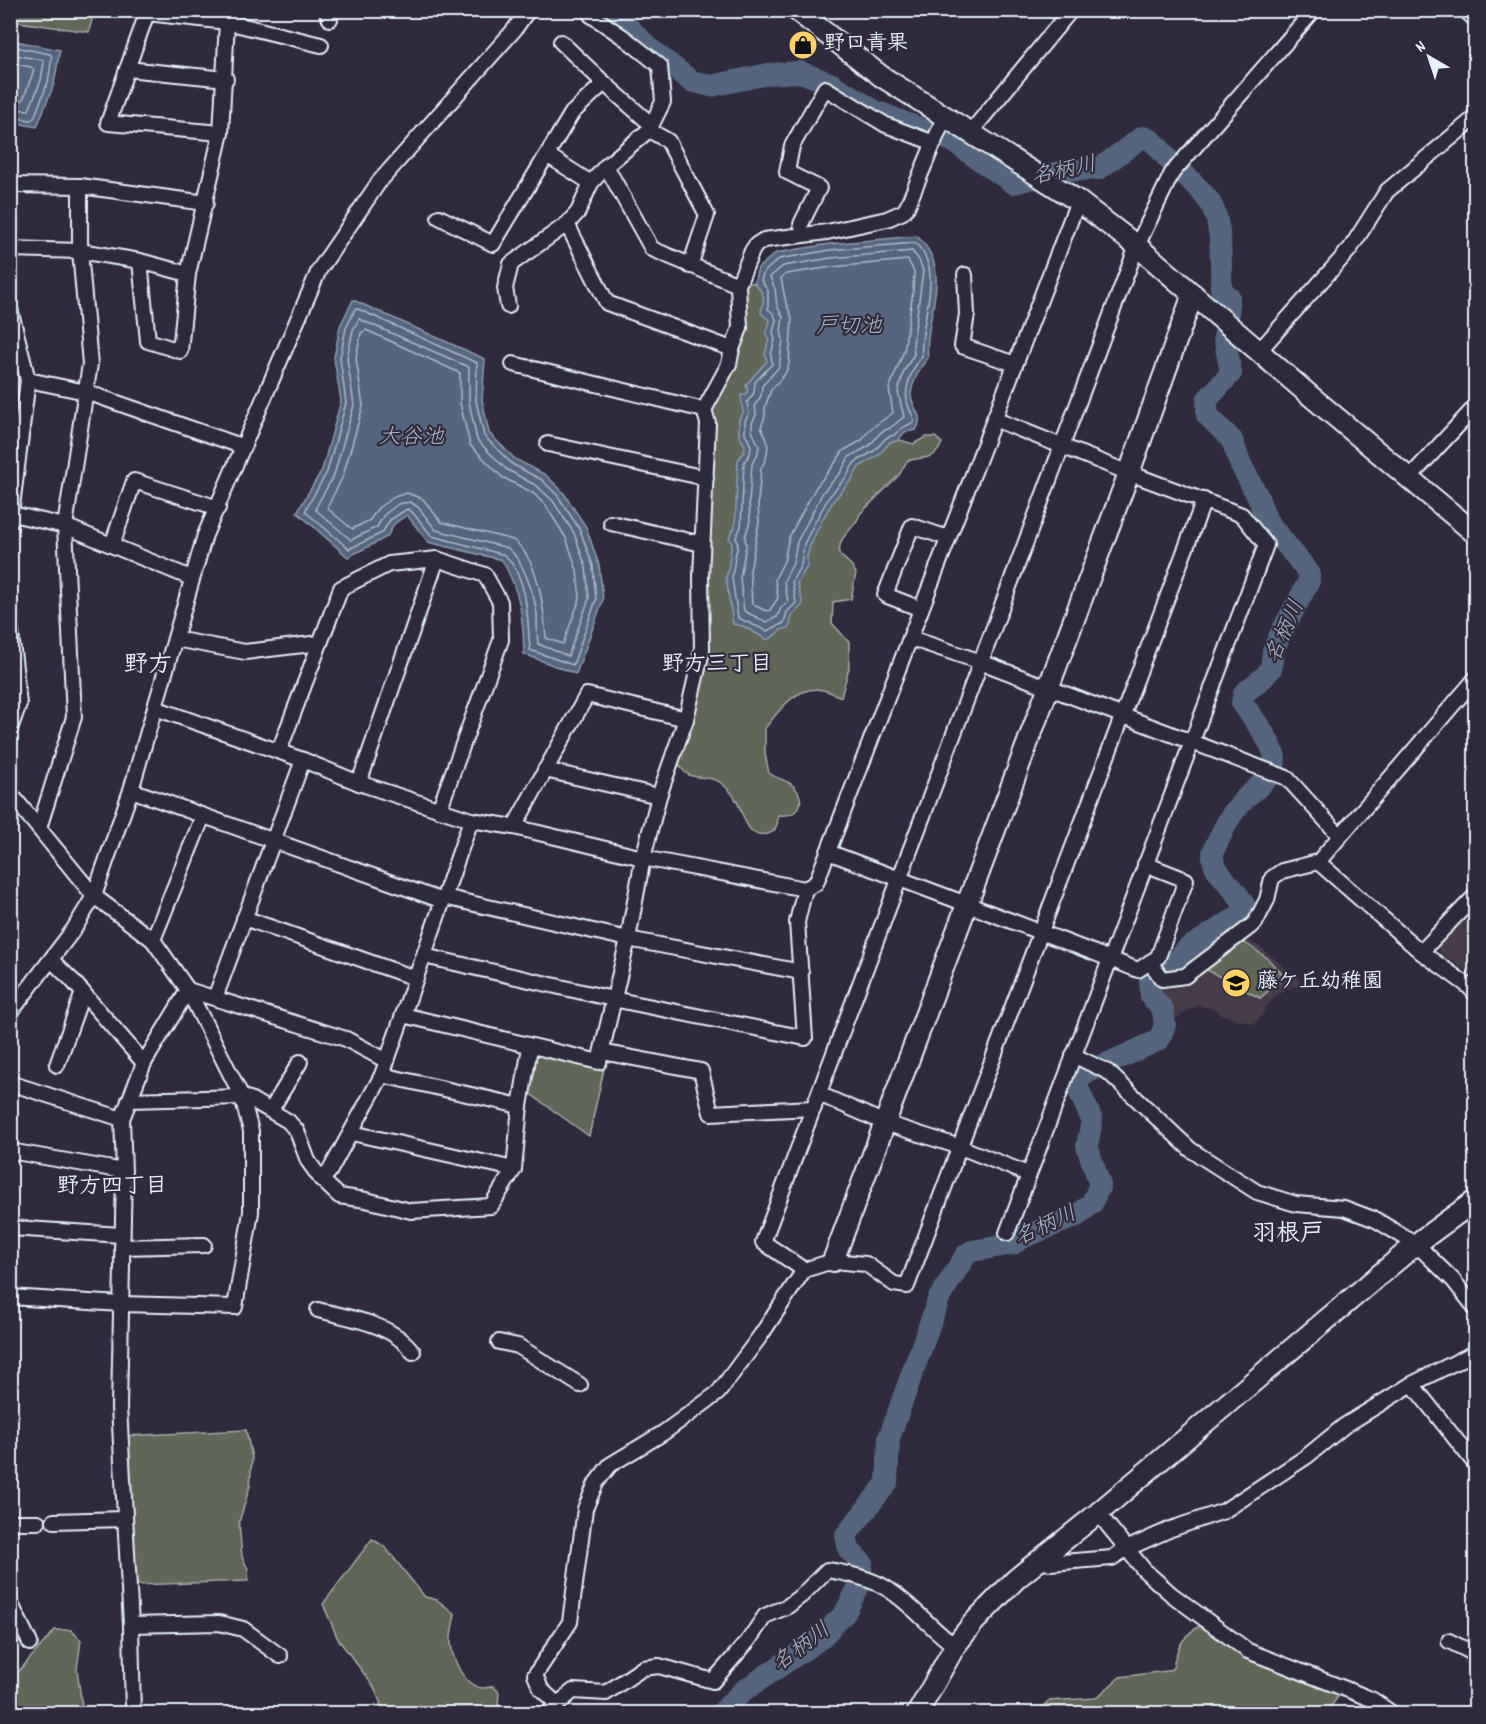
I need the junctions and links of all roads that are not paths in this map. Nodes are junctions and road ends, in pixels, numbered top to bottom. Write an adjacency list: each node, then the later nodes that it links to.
1 (528, 10): 52 (street)
2 (588, 10): 15 (street)
3 (1071, 10): 18 (street)
4 (1314, 10): 29 (street)
5 (1465, 10): 8 (street)
6 (801, 12): 16 (street)
7 (226, 16): 10 (street); 11 (street); 12 (street)
8 (1476, 20)
9 (561, 42): 13 (street)
10 (321, 45)
11 (127, 69): 12 (street); 17 (street)
12 (226, 79): 17 (street)
13 (604, 83): 15 (street); 19 (street)
14 (1476, 115): 40 (street)
15 (651, 127): 20 (street); 33 (street)
16 (939, 130): 18 (street); 28 (street); 36 (street)
17 (221, 133): 25 (street)
18 (970, 133): 24 (street)
19 (546, 155): 21 (street); 26 (street)
20 (606, 166): 21 (street); 33 (street)
21 (591, 183): 27 (street)
22 (10, 184): 23 (street)
23 (80, 186): 25 (street); 31 (street)
24 (1078, 201): 29 (street); 43 (street)
25 (206, 203): 34 (street)
26 (439, 217)
27 (567, 224): 38 (street); 41 (street)
28 (801, 224)
29 (1137, 246): 37 (street); 51 (street)
30 (10, 249): 31 (street)
31 (80, 251): 32 (street); 45 (street)
32 (140, 261): 34 (street); 34 (street)
33 (690, 266): 36 (street)
34 (188, 274)
35 (964, 275): 43 (street)
36 (738, 285): 41 (street)
37 (1193, 294): 40 (street); 53 (street)
38 (508, 306)
39 (11, 310): 44 (street)
40 (1255, 347): 55 (street)
41 (732, 349): 47 (street)
42 (513, 364): 47 (street)
43 (1015, 364): 49 (street)
44 (28, 380): 45 (street); 48 (street)
45 (86, 392): 52 (street); 61 (street)
46 (1476, 406): 55 (street)
47 (704, 410): 56 (street)
48 (17, 417): 54 (street)
49 (994, 419): 51 (street); 63 (street)
50 (548, 444): 56 (street)
51 (1062, 446): 53 (street); 73 (street)
52 (244, 447): 58 (street)
53 (1129, 473): 57 (street); 75 (street)
54 (13, 476): 59 (street)
55 (1410, 477): 62 (street)
56 (706, 478): 64 (street)
57 (1204, 500): 77 (street); 80 (street)
58 (218, 508): 65 (street); 67 (street)
59 (11, 518): 61 (street)
60 (611, 523): 64 (street)
61 (65, 526): 65 (street); 92 (street)
62 (1476, 534)
63 (948, 538): 68 (street); 68 (street)
64 (702, 544): 78 (street)
65 (112, 545): 67 (street)
66 (437, 559): 72 (street); 84 (street); 88 (street)
67 (191, 578): 71 (street)
68 (921, 609): 70 (street)
69 (10, 624): 79 (street)
70 (910, 638): 73 (street); 95 (street)
71 (176, 639): 72 (street); 76 (street)
72 (320, 643): 81 (street)
73 (981, 662): 75 (street); 99 (street)
74 (1476, 678): 93 (street)
75 (1048, 689): 77 (street); 104 (street)
76 (155, 708): 81 (street); 85 (street)
77 (1123, 715): 80 (street); 106 (street)
78 (686, 719): 83 (street); 87 (street)
79 (10, 729)
80 (1191, 742): 93 (street); 98 (street)
81 (279, 751): 82 (street)
82 (303, 760): 84 (street); 94 (street)
83 (545, 770): 87 (street); 91 (street)
84 (359, 783): 88 (street)
85 (131, 790): 89 (street); 102 (street)
86 (10, 793): 92 (street)
87 (658, 796): 96 (street)
88 (439, 810): 90 (street)
89 (203, 816): 94 (street); 108 (street)
90 (471, 820): 91 (street); 103 (street)
91 (514, 827): 96 (street)
92 (39, 828): 102 (street)
93 (1340, 836): 97 (street)
94 (272, 840): 103 (street); 105 (street)
95 (828, 852): 99 (street); 100 (street)
96 (643, 858): 100 (street); 107 (street)
97 (1318, 862): 109 (street); 113 (street)
98 (1145, 864): 111 (street); 113 (street)
99 (900, 879): 104 (street); 132 (street)
100 (805, 888): 114 (street)
101 (1476, 895): 109 (street)
102 (94, 896): 108 (street); 112 (street)
103 (444, 899): 107 (street); 110 (street)
104 (967, 903): 106 (street); 139 (street)
105 (244, 918): 115 (street); 119 (street)
106 (1040, 933): 111 (street); 141 (street)
107 (628, 939): 114 (street); 120 (street)
108 (153, 940): 116 (street)
109 (1421, 952): 118 (street)
110 (424, 956): 115 (street); 120 (street)
111 (1109, 959): 113 (street); 125 (street)
112 (51, 960): 117 (street); 121 (street)
113 (1150, 963)
114 (801, 972): 120 (street)
115 (415, 978): 122 (street)
116 (188, 990): 119 (street); 128 (street); 133 (street)
117 (83, 992): 128 (street); 129 (street)
118 (1476, 994)
119 (215, 998): 126 (street)
120 (613, 999): 124 (street)
121 (10, 1013)
122 (403, 1014): 123 (street); 126 (street)
123 (530, 1047): 124 (street); 135 (street)
124 (602, 1052): 136 (street)
125 (1073, 1054): 145 (street); 151 (street)
126 (387, 1061): 130 (street)
127 (300, 1062): 137 (street)
128 (144, 1063): 134 (street)
129 (57, 1065)
130 (382, 1074): 135 (street); 140 (street)
131 (10, 1083): 138 (street)
132 (819, 1094): 136 (street); 139 (street)
133 (243, 1097): 134 (street); 137 (street); 156 (street)
134 (129, 1100): 138 (street)
135 (520, 1106): 143 (street)
136 (814, 1108): 154 (street)
137 (271, 1110): 146 (street)
138 (122, 1119): 144 (street)
139 (885, 1123): 141 (street); 153 (street)
140 (352, 1133): 143 (street); 146 (street)
141 (960, 1147): 145 (street); 153 (street)
142 (10, 1151): 144 (street)
143 (514, 1169): 146 (street)
144 (124, 1171): 150 (street)
145 (1028, 1174): 149 (street)
146 (321, 1179)
147 (1476, 1200): 151 (street)
148 (10, 1228): 150 (street)
149 (1007, 1233)
150 (122, 1241): 152 (street); 156 (street)
151 (1416, 1244): 157 (street); 165 (street)
152 (204, 1245)
153 (833, 1261): 154 (street)
154 (804, 1270): 179 (street)
155 (10, 1297): 156 (street)
156 (120, 1304): 166 (street)
157 (1476, 1309)
158 (318, 1310): 160 (street)
159 (499, 1342): 163 (street)
160 (413, 1352)
161 (1476, 1352): 162 (street)
162 (1412, 1384): 164 (street); 170 (street)
163 (580, 1385)
164 (1476, 1466)
165 (1098, 1513): 170 (street); 171 (street)
166 (124, 1519): 167 (street); 173 (street)
167 (54, 1521)
168 (10, 1522): 169 (street)
169 (38, 1522)
170 (1126, 1549): 171 (street); 182 (street)
171 (1044, 1557): 176 (street)
172 (10, 1602): 175 (street)
173 (131, 1625): 177 (street); 180 (street)
174 (1449, 1641): 178 (street)
175 (30, 1642)
176 (955, 1646): 179 (street); 181 (street)
177 (280, 1656)
178 (1476, 1661)
179 (552, 1709)
180 (133, 1713)
181 (917, 1713)
182 (1393, 1713)

